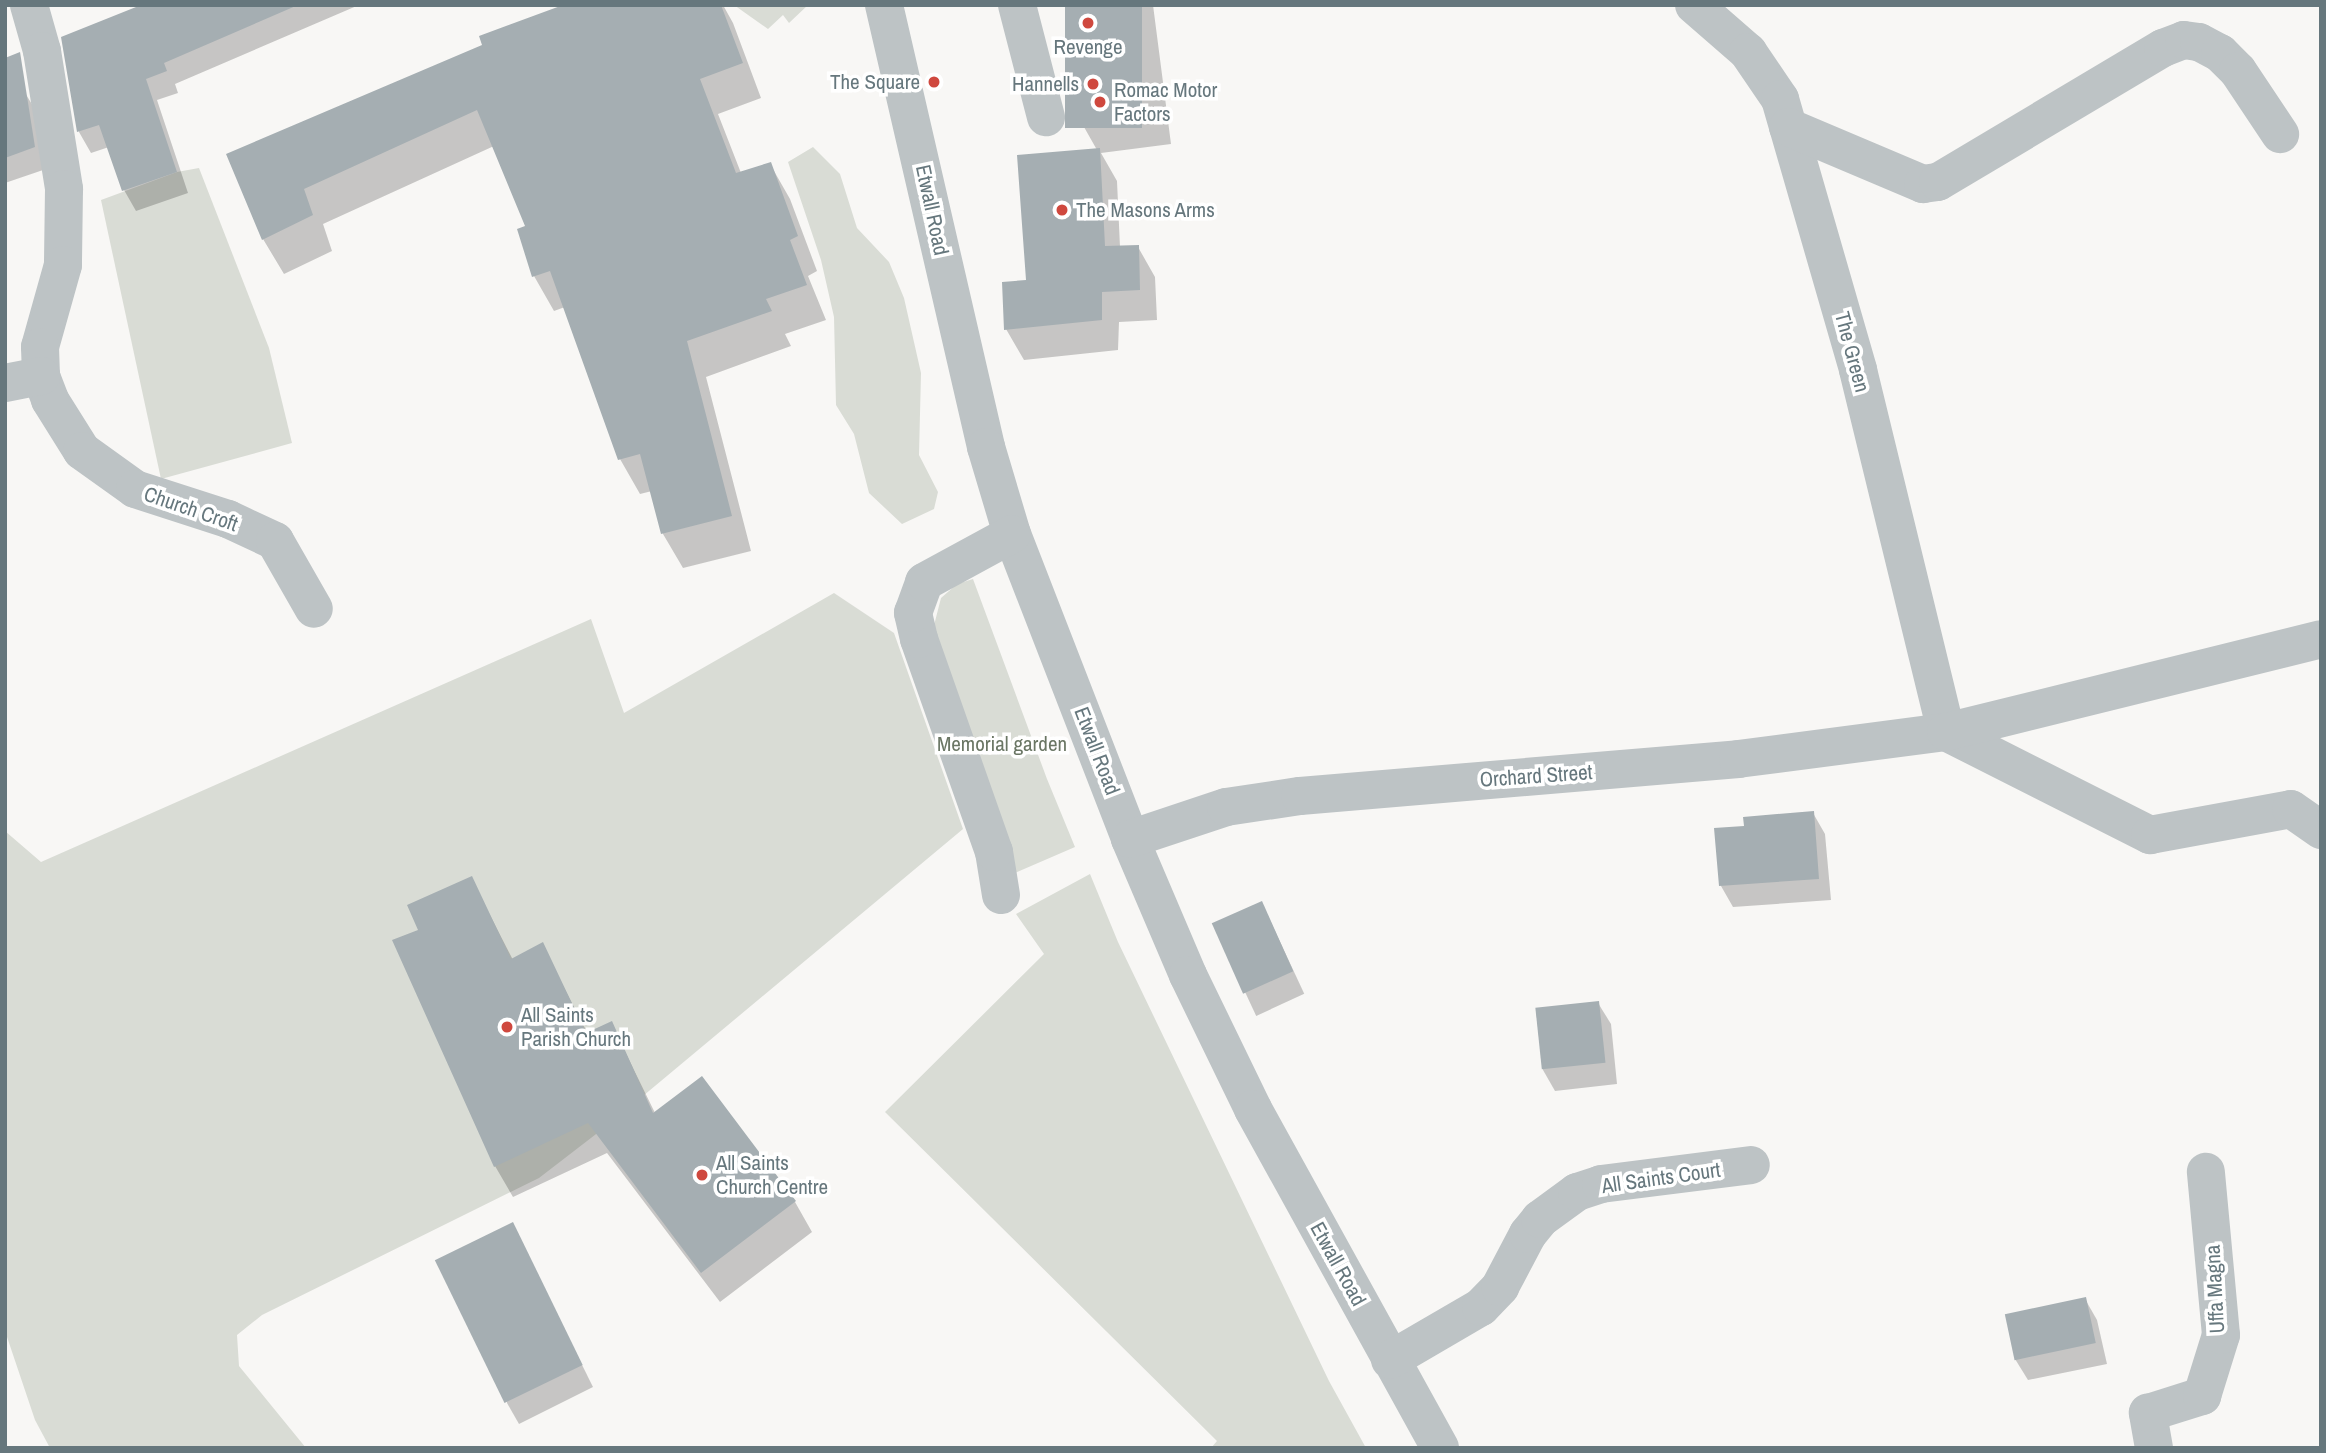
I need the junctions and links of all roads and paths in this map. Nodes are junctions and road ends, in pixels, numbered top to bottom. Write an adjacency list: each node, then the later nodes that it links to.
1 (29, 5): 8 (street, Church Croft)
2 (884, 5): 9 (street, Etwall Road)
3 (1017, 5): 5 (street)
4 (1694, 5): 6 (street, The Green)
5 (1045, 117)
6 (1788, 127): 7 (street); 12 (street, The Green)
7 (2280, 134)
8 (23, 379): 10 (street, Church Croft)
9 (1012, 534): 14 (street, Etwall Road); 15 (street)
10 (314, 609)
11 (2321, 639): 12 (street, Orchard Street)
12 (1945, 732): 13 (street); 14 (street, Orchard Street)
13 (2321, 830)
14 (1130, 839): 18 (street, Etwall Road)
15 (1001, 895)
16 (1751, 1165): 18 (street, All Saints Court)
17 (2206, 1172): 20 (street, Uffa Magna)
18 (1390, 1360): 19 (street, Etwall Road)
19 (1440, 1448)
20 (2154, 1448)

